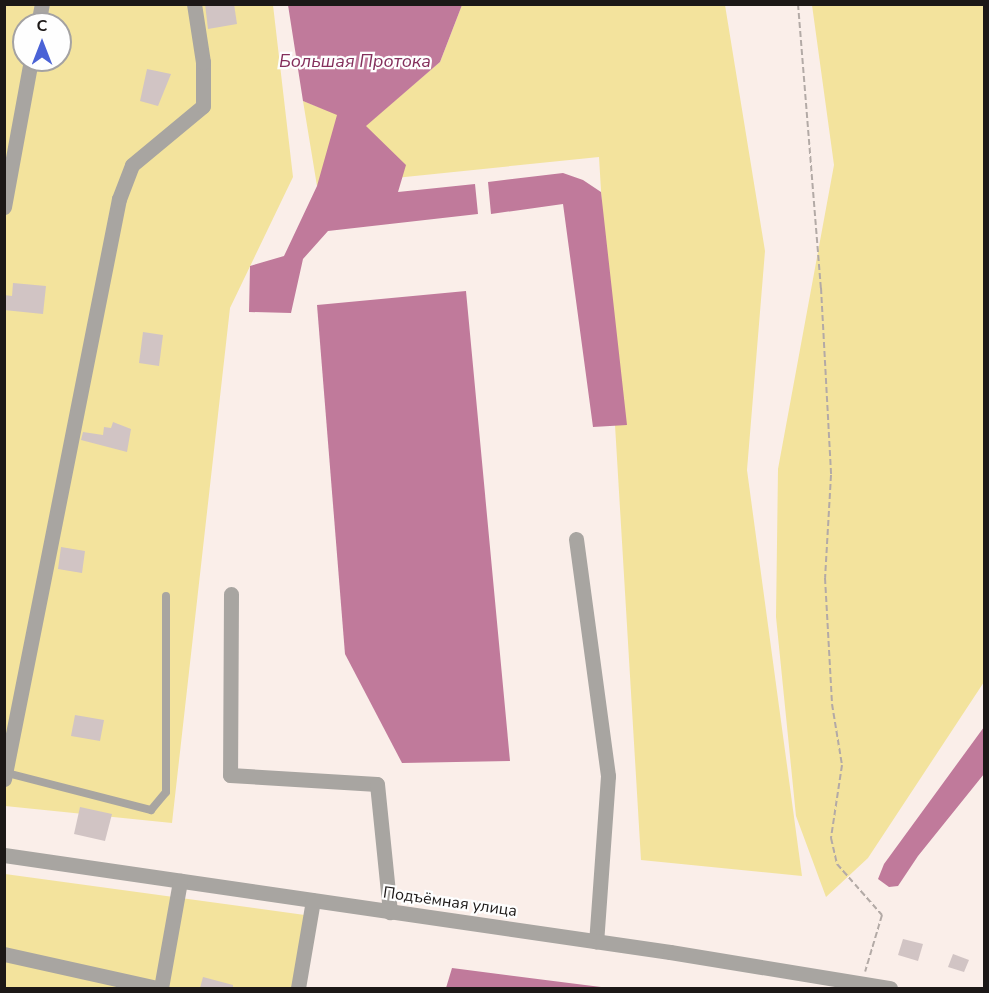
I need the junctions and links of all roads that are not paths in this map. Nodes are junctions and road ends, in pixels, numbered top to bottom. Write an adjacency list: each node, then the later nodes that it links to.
1 (194, 4): 7 (street)
2 (29, 72): 3 (street)
3 (4, 207)
4 (576, 539): 12 (street)
5 (231, 594): 11 (street)
6 (166, 596): 7 (lane)
7 (6, 776)
8 (4, 855): 9 (street, Подъёмная улица)
9 (180, 881): 10 (street, Подъёмная улица); 14 (street)
10 (313, 900): 11 (street, Подъёмная улица); 15 (street)
11 (390, 912): 12 (street, Подъёмная улица)
12 (596, 942): 16 (street, Подъёмная улица)
13 (4, 954): 14 (street)
14 (159, 988)
15 (298, 988)
16 (890, 988)

